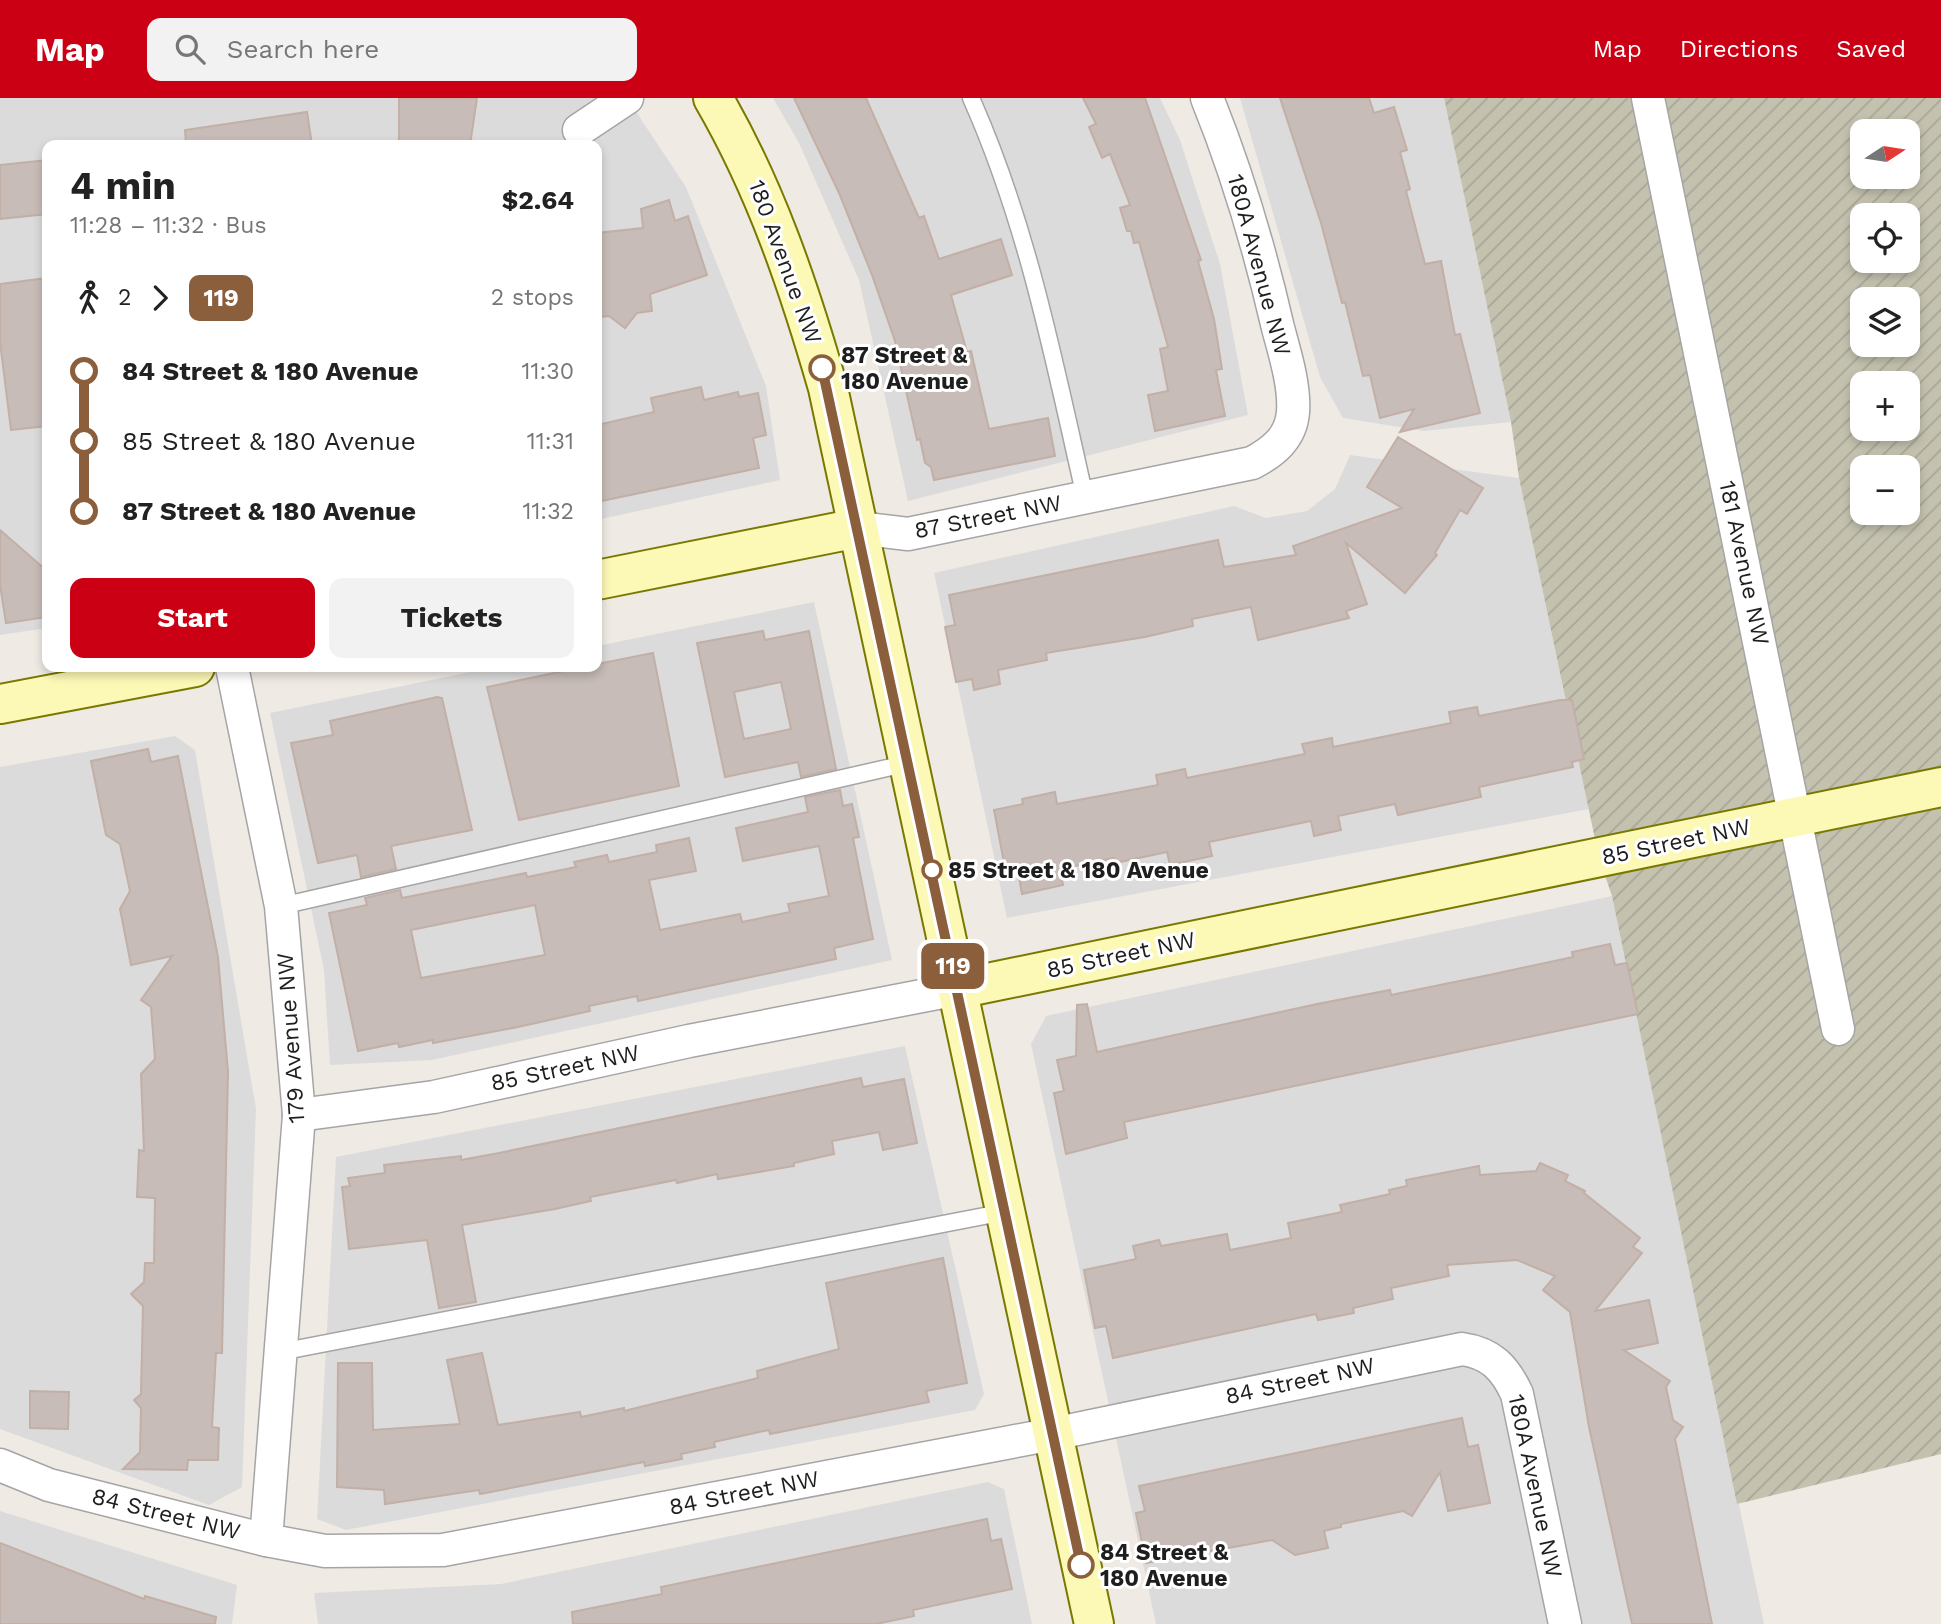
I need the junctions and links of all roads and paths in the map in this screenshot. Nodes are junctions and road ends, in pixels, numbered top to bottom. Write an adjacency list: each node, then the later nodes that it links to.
1 (628, 98): 6 (street)
2 (713, 98): 9 (street, 180 Avenue NW)
3 (971, 98): 8 (lane)
4 (1207, 98): 7 (street, 180A Avenue NW)
5 (1648, 98): 16 (street, 181 Avenue NW)
6 (579, 130)
7 (1286, 435): 8 (street, 87 Street NW)
8 (1085, 498): 9 (street, 87 Street NW)
9 (858, 528): 10 (street, 87 Street NW); 14 (street, 180 Avenue NW)
10 (602, 579)
11 (169, 672): 13 (street)
12 (233, 672): 17 (street, 179 Avenue NW)
13 (0, 704)
14 (909, 763): 17 (lane); 18 (street, 180 Avenue NW)
15 (1941, 787): 16 (street, 85 Street NW)
16 (1796, 817): 18 (street, 85 Street NW); 19 (street, 181 Avenue NW)
17 (281, 906): 20 (street, 179 Avenue NW)
18 (958, 989): 20 (street, 85 Street NW); 21 (street, 180 Avenue NW)
19 (1838, 1029)
20 (299, 1115): 22 (street, 179 Avenue NW)
21 (1005, 1212): 22 (lane); 24 (street, 180 Avenue NW)
22 (280, 1352): 26 (street, 179 Avenue NW)
23 (1490, 1357): 24 (street, 84 Street NW); 28 (street, 180A Avenue NW)
24 (1053, 1434): 26 (street, 84 Street NW); 27 (street, 180 Avenue NW)
25 (0, 1465): 26 (street, 84 Street NW)
26 (266, 1540)
27 (1094, 1624)
28 (1565, 1624)

